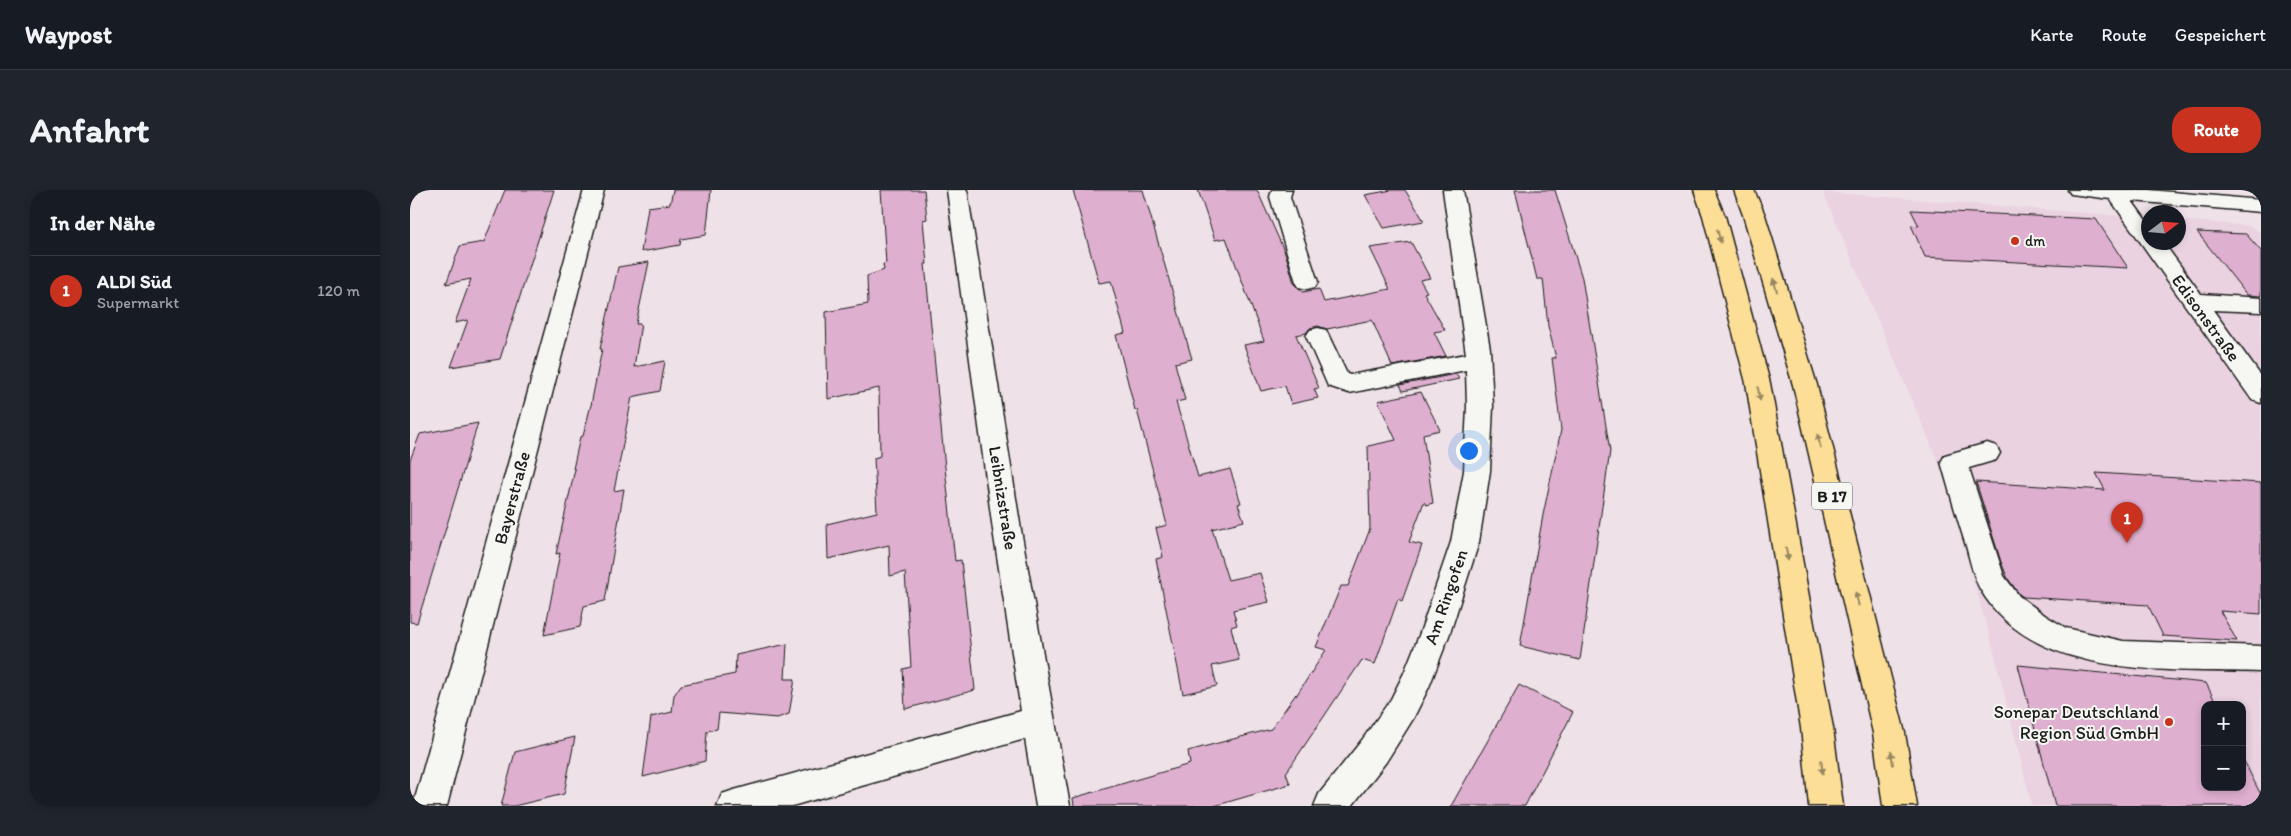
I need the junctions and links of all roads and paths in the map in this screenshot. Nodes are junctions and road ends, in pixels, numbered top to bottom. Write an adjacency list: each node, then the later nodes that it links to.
1 (594, 190): 21 (street, Bayerstraße)
2 (957, 190): 20 (street, Leibnizstraße)
3 (1282, 190): 12 (street)
4 (1453, 190): 16 (street, Am Ringofen)
5 (1704, 190): 25 (highway, one-way to 25)
6 (1744, 190): 26 (highway, B 17, one-way to 6)
7 (2078, 190): 8 (street)
8 (2116, 193): 9 (street); 10 (street)
9 (2261, 206)
10 (2141, 228)
11 (2158, 250): 13 (street, Edisonstraße)
12 (1307, 282)
13 (2194, 301): 14 (street); 17 (street, Edisonstraße)
14 (2261, 305)
15 (1318, 336): 16 (street)
16 (1478, 360): 24 (street, Am Ringofen)
17 (2261, 394)
18 (1987, 453): 19 (street)
19 (2261, 659)
20 (1038, 721): 22 (street); 23 (street, Leibnizstraße)
21 (430, 806)
22 (734, 806)
23 (1053, 806)
24 (1331, 806)
25 (1826, 806)
26 (1900, 806)

